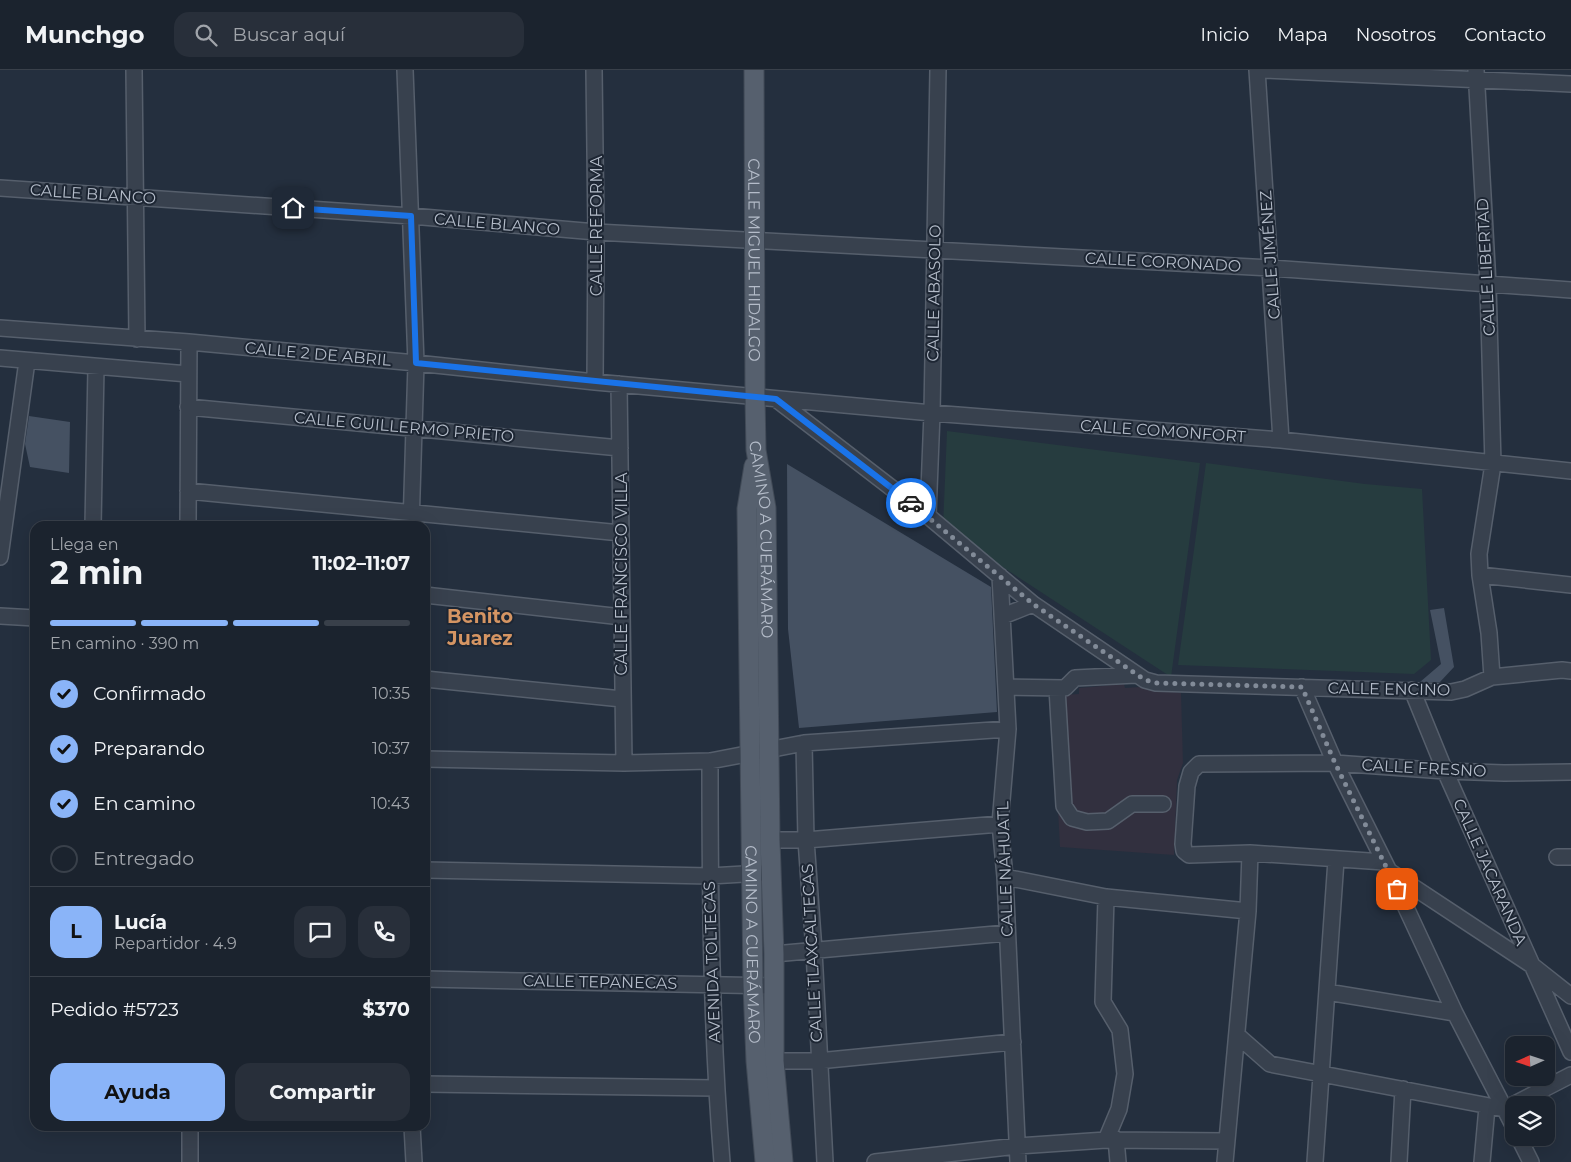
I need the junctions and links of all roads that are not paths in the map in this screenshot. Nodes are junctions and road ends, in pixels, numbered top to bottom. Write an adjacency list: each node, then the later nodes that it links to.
1 (134, 70): 11 (street)
2 (405, 70): 12 (street)
3 (594, 70): 13 (street, CALLE REFORMA)
4 (754, 70): 14 (main road, CALLE MIGUEL HIDALGO)
5 (938, 70): 15 (street, CALLE ABASOLO)
6 (1258, 70): 16 (street, CALLE JIMÉNEZ)
7 (1264, 70): 8 (street)
8 (1476, 75): 9 (street); 17 (street, CALLE LIBERTAD)
9 (1571, 84)
10 (0, 188): 11 (street, CALLE BLANCO)
11 (136, 197): 12 (street, CALLE BLANCO); 20 (street)
12 (411, 216): 13 (street, CALLE BLANCO); 24 (street)
13 (596, 232): 14 (street, CALLE BLANCO); 27 (street, CALLE REFORMA)
14 (755, 240): 15 (street, CALLE CORONADO); 29 (main road, CALLE MIGUEL HIDALGO)
15 (934, 249): 16 (street, CALLE CORONADO); 32 (street, CALLE ABASOLO)
16 (1270, 268): 17 (street, CALLE CORONADO); 34 (street, CALLE JIMÉNEZ)
17 (1488, 284): 18 (street, CALLE CORONADO); 37 (street, CALLE LIBERTAD)
18 (1571, 290)
19 (0, 328): 20 (street, CALLE 2 DE ABRIL)
20 (137, 339): 21 (street, CALLE 2 DE ABRIL)
21 (190, 342): 24 (street, CALLE 2 DE ABRIL); 26 (street)
22 (0, 358): 23 (street)
23 (27, 361): 25 (street); 45 (street)
24 (416, 363): 27 (street, CALLE 2 DE ABRIL); 33 (street)
25 (96, 367): 26 (street); 42 (street)
26 (188, 374): 31 (street)
27 (596, 382): 28 (street, CALLE 2 DE ABRIL)
28 (619, 384): 29 (street, CALLE 2 DE ABRIL); 35 (street, CALLE FRANCISCO VILLA)
29 (755, 397): 30 (street, CALLE COMONFORT); 36 (main road, CALLE MIGUEL HIDALGO)
30 (776, 399): 32 (street, CALLE COMONFORT); 40 (street)
31 (188, 407): 33 (street, CALLE GUILLERMO PRIETO); 39 (street)
32 (932, 413): 34 (street, CALLE COMONFORT); 40 (street, CALLE ABASOLO)
33 (415, 428): 35 (street, CALLE GUILLERMO PRIETO); 41 (street)
34 (1281, 440): 37 (street, CALLE COMONFORT)
35 (620, 448): 44 (street, CALLE FRANCISCO VILLA)
36 (756, 450): 66 (main road, CAMINO A CUERÁMARO); 67 (main road, CAMINO A CUERÁMARO)
37 (1493, 464): 38 (street, CALLE COMONFORT); 46 (street, CALLE LIBERTAD)
38 (1571, 471)
39 (188, 490): 41 (street); 43 (street)
40 (928, 516): 47 (street)
41 (411, 519): 44 (street)
42 (93, 521)
43 (188, 521)
44 (621, 533): 52 (street, CALLE FRANCISCO VILLA)
45 (0, 557)
46 (1480, 575): 48 (street); 56 (street, CALLE LIBERTAD)
47 (1000, 576): 50 (street); 53 (street, CALLE NÁHUATL)
48 (1571, 585)
49 (430, 597): 52 (street)
50 (1033, 604): 53 (street); 57 (street)
51 (0, 616): 54 (street)
52 (622, 616): 63 (street, CALLE FRANCISCO VILLA)
53 (1003, 616): 59 (street, CALLE NÁHUATL)
54 (30, 618)
55 (1571, 672): 56 (street, CALLE ENCINO)
56 (1492, 677): 62 (street, CALLE ENCINO)
57 (1140, 678): 60 (street, CALLE ENCINO); 61 (street, CALLE ENCINO)
58 (430, 679): 63 (street)
59 (1006, 687): 61 (street, CALLE ENCINO); 64 (street, CALLE NÁHUATL)
60 (1302, 687): 62 (street, CALLE ENCINO); 71 (street)
61 (1057, 688): 74 (street)
62 (1412, 690): 72 (street, CALLE JACARANDA)
63 (622, 698): 70 (street, CALLE FRANCISCO VILLA)
64 (1008, 729): 65 (street); 75 (street, CALLE NÁHUATL)
65 (804, 743): 66 (street); 77 (street, CALLE TLAXCALTECAS)
66 (769, 749): 67 (street); 76 (main road, CAMINO A CUERÁMARO)
67 (750, 755): 69 (street); 82 (main road, CAMINO A CUERÁMARO)
68 (430, 758): 70 (street)
69 (710, 761): 70 (street); 84 (street, AVENIDA TOLTECAS)
70 (624, 763)
71 (1335, 763): 72 (street, CALLE FRESNO); 78 (street, CALLE FRESNO); 80 (street)
72 (1445, 771): 73 (street, CALLE FRESNO); 91 (street, CALLE JACARANDA)
73 (1571, 772)
74 (1163, 804)
75 (1000, 824): 77 (street); 85 (street, CALLE NÁHUATL)
76 (770, 840): 77 (street); 83 (main road, CAMINO A CUERÁMARO)
77 (806, 840): 89 (street, CALLE TLAXCALTECAS)
78 (1250, 853): 79 (street); 87 (street)
79 (1336, 860): 80 (street); 96 (street)
80 (1386, 867): 91 (street); 98 (street)
81 (430, 870): 84 (street)
82 (752, 873): 83 (street); 84 (street); 94 (main road, CAMINO A CUERÁMARO)
83 (772, 873): 90 (main road, CAMINO A CUERÁMARO)
84 (710, 876): 93 (street, AVENIDA TOLTECAS)
85 (1005, 877): 86 (street); 88 (street, CALLE NÁHUATL)
86 (1106, 897): 87 (street); 114 (street)
87 (1248, 911): 99 (street)
88 (1007, 934): 89 (street); 100 (street, CALLE NÁHUATL)
89 (814, 951): 90 (street); 103 (street, CALLE TLAXCALTECAS)
90 (774, 954): 95 (main road, CAMINO A CUERÁMARO)
91 (1532, 966): 97 (street); 101 (street, CALLE JACARANDA)
92 (430, 978): 93 (street, CALLE TEPANECAS)
93 (713, 984): 94 (street, CALLE TEPANECAS); 107 (street, AVENIDA TOLTECAS)
94 (753, 985): 95 (street, CALLE TEPANECAS); 102 (main road, CAMINO A CUERÁMARO)
95 (774, 986): 102 (main road, CAMINO A CUERÁMARO)
96 (1328, 992): 98 (street); 104 (street)
97 (1571, 996)
98 (1455, 1013): 111 (street)
99 (1237, 1035): 104 (street); 115 (street)
100 (1013, 1042): 103 (street); 116 (street, CALLE NÁHUATL)
101 (1571, 1052)
102 (765, 1061): 103 (street); 121 (main road, CAMINO A CUERÁMARO); 122 (main road, CAMINO A CUERÁMARO)
103 (818, 1061): 123 (street, CALLE TLAXCALTECAS)
104 (1322, 1075): 108 (street); 128 (street)
105 (1571, 1075): 109 (street)
106 (430, 1084): 107 (street)
107 (716, 1088): 120 (street, AVENIDA TOLTECAS)
108 (1403, 1089): 110 (street); 129 (street)
109 (1530, 1096)
110 (1487, 1107): 111 (street); 130 (street)
111 (1505, 1109)
112 (190, 1131): 118 (street)
113 (412, 1131): 119 (street)
114 (1111, 1140): 115 (street); 116 (street); 126 (street)
115 (1226, 1141): 127 (street)
116 (1018, 1146): 124 (street); 125 (street, CALLE NÁHUATL)
117 (1523, 1146): 131 (street)
118 (190, 1162)
119 (414, 1162)
120 (722, 1162)
121 (765, 1162)
122 (783, 1162)
123 (825, 1162)
124 (875, 1162)
125 (1018, 1162)
126 (1118, 1162)
127 (1225, 1162)
128 (1315, 1162)
129 (1399, 1162)
130 (1482, 1162)
131 (1531, 1162)

